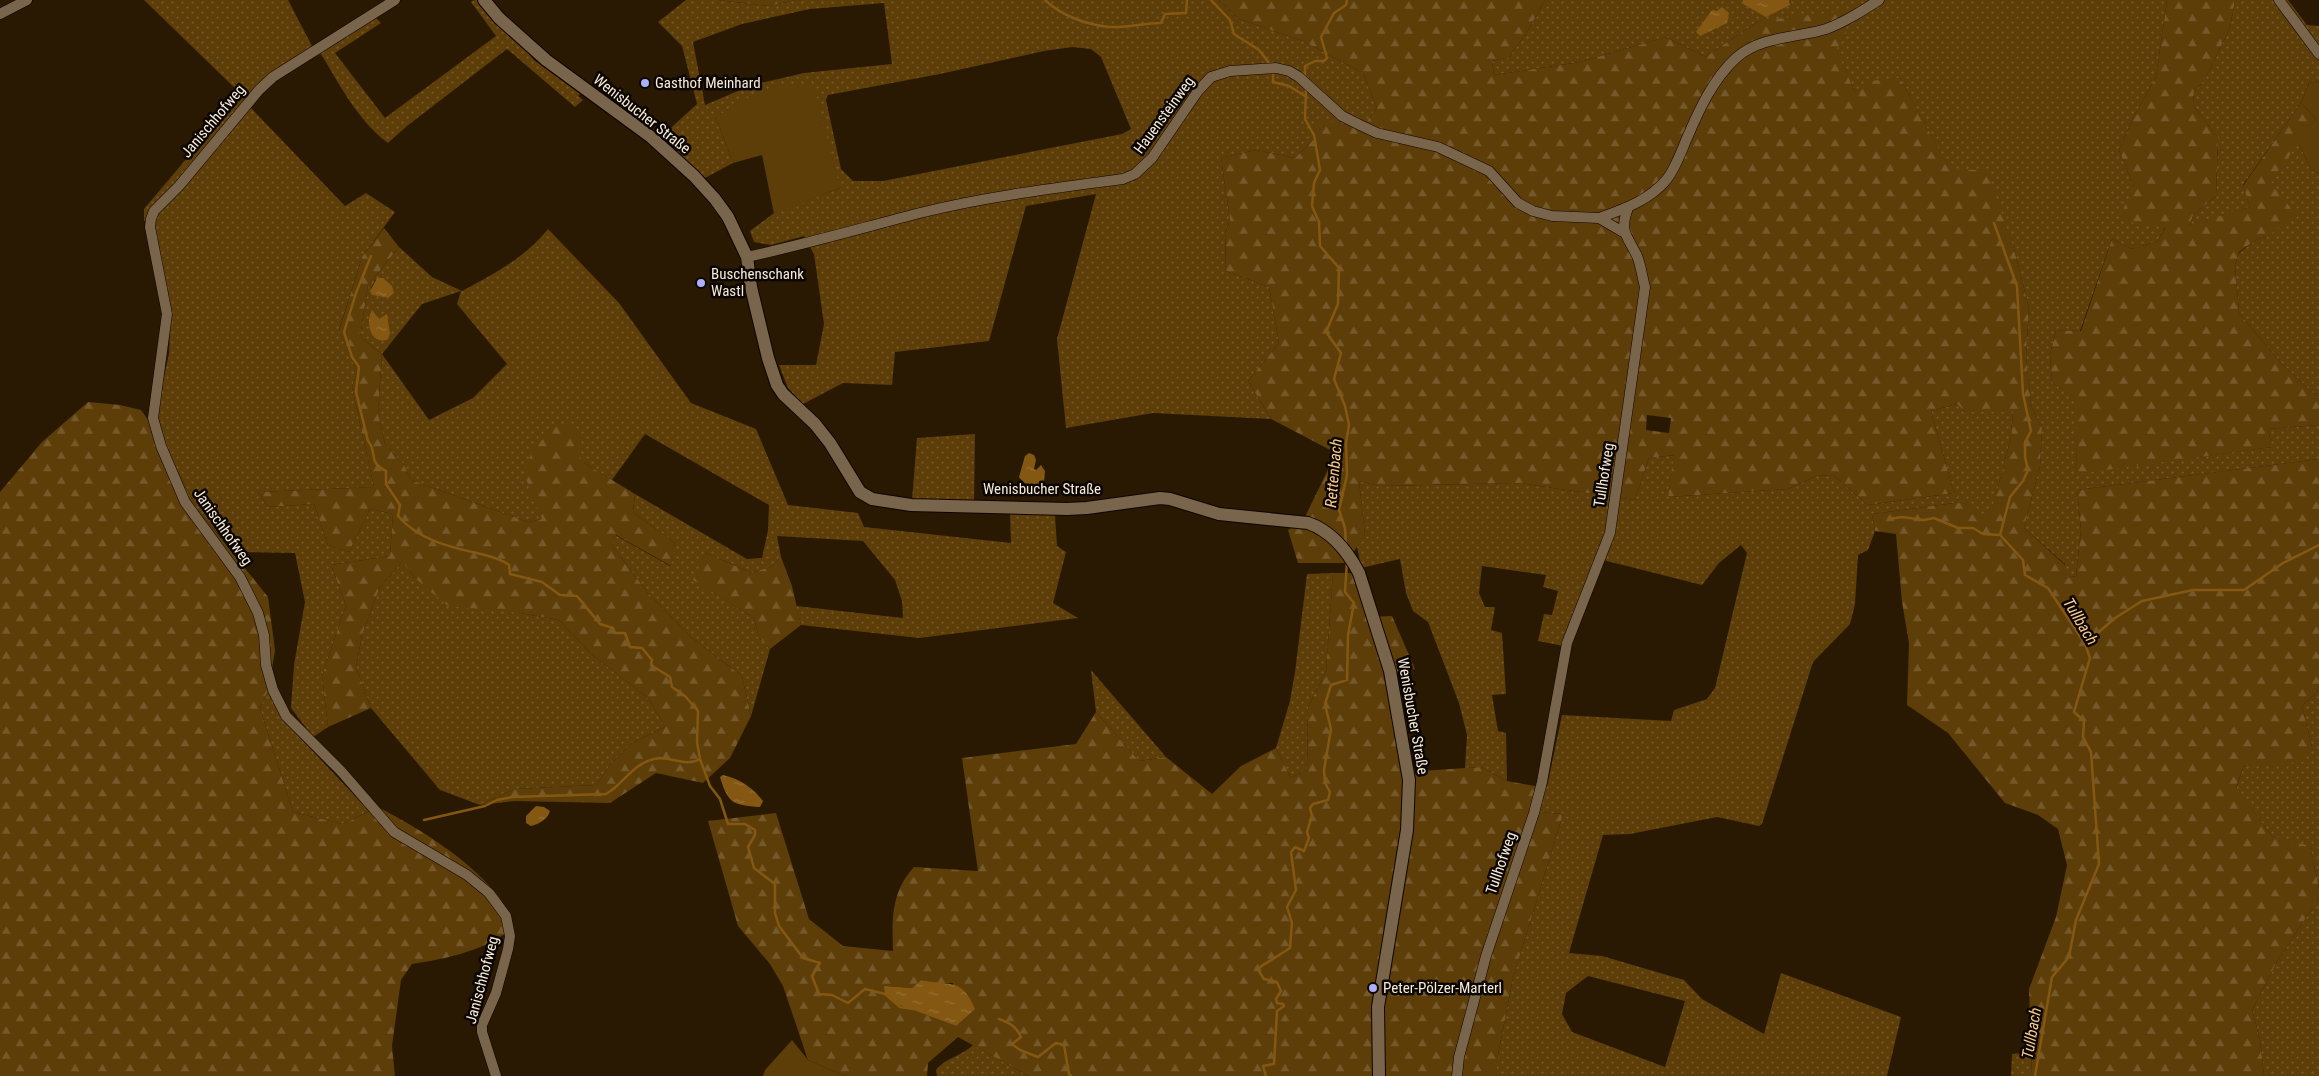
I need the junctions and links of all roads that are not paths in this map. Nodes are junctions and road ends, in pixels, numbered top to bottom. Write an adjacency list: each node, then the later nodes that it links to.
1 (27, 0): 6 (street)
2 (395, 0): 12 (street, Janischhofweg)
3 (484, 0): 11 (street, Wenisbucher Straße)
4 (1879, 0): 8 (street)
5 (2279, 0): 7 (street)
6 (0, 14)
7 (2319, 54)
8 (1628, 208): 9 (street, Hauensteinweg); 10 (street)
9 (1599, 218): 10 (street, Hauensteinweg); 11 (street, Hauensteinweg)
10 (1623, 232): 14 (street, Tullhofweg)
11 (747, 257): 13 (street, Wenisbucher Straße)
12 (496, 1076)
13 (1379, 1076)
14 (1457, 1076)

